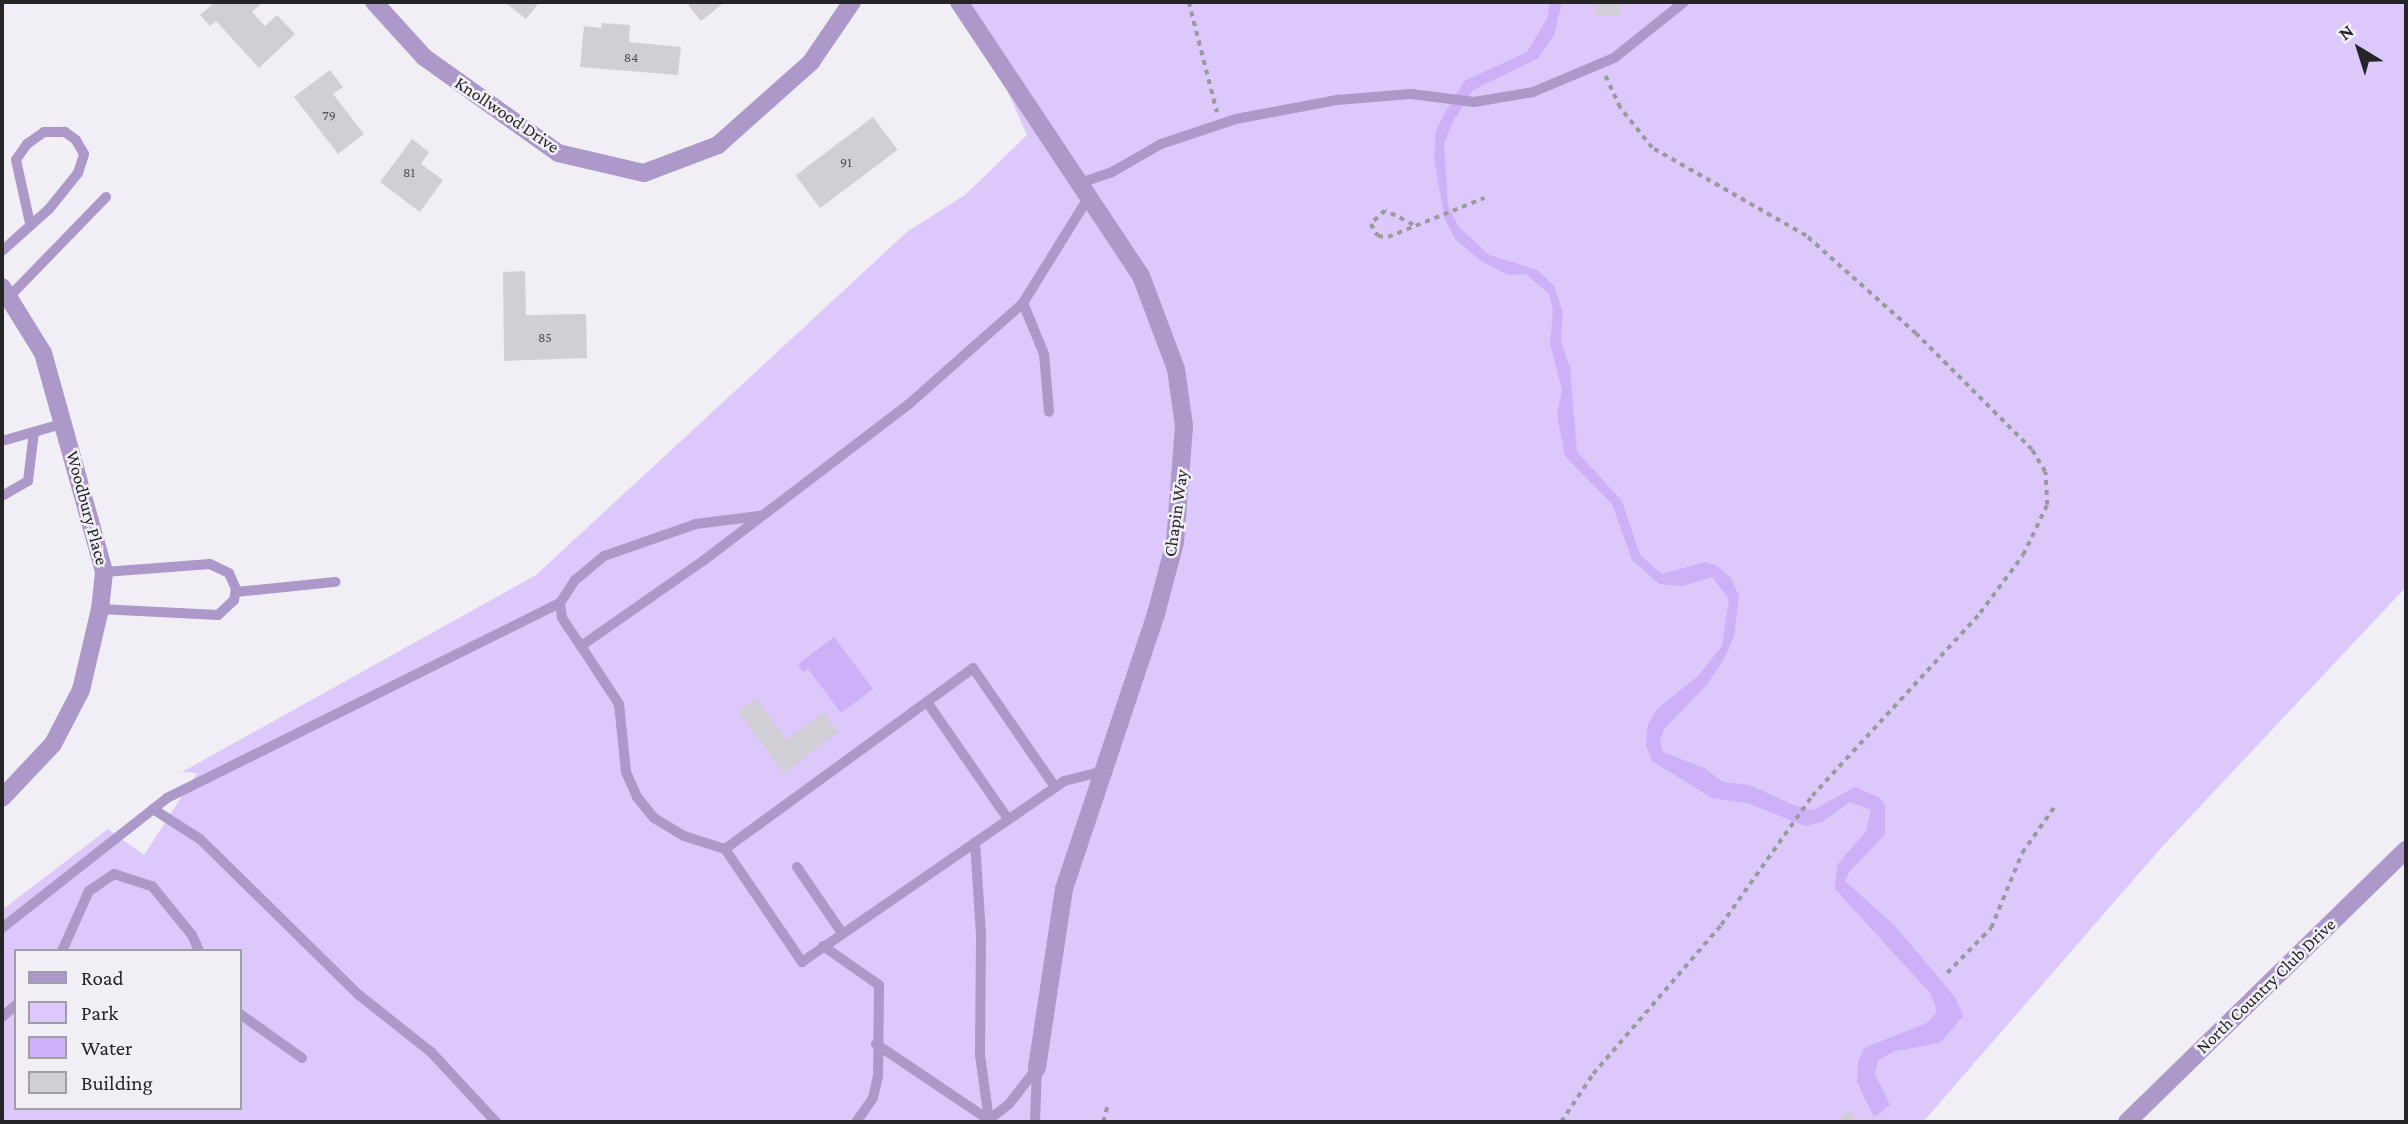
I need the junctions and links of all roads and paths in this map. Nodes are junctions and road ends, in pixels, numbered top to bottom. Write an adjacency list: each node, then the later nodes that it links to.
1 (373, 2): 2 (street, Knollwood Drive)
2 (852, 2)
3 (959, 2): 8 (street, Chapin Way)
4 (1189, 2): 7 (path)
5 (1684, 2): 6 (lane)
6 (1599, 65): 7 (lane); 55 (path)
7 (1220, 124): 8 (lane)
8 (1087, 189): 15 (lane); 29 (street, Chapin Way)
9 (106, 197): 14 (lane)
10 (1484, 198): 12 (path)
11 (30, 223): 11 (lane); 13 (lane)
12 (1413, 225): 12 (path)
13 (2, 251)
14 (6, 292): 17 (street, Woodbury Place)
15 (1023, 303): 16 (lane); 21 (lane)
16 (1049, 412)
17 (65, 422): 18 (lane); 22 (street, Woodbury Place)
18 (34, 432): 19 (lane); 20 (lane)
19 (2, 441)
20 (2, 496)
21 (759, 516): 25 (lane); 27 (lane)
22 (104, 572): 24 (lane); 26 (street, Woodbury Place)
23 (335, 582): 24 (lane)
24 (236, 592): 26 (lane)
25 (560, 603): 27 (lane); 33 (lane)
26 (100, 610): 31 (street, Woodbury Place)
27 (581, 646): 36 (lane)
28 (927, 702): 30 (lane); 34 (lane); 36 (lane)
29 (1104, 771): 30 (lane); 48 (street, Chapin Way)
30 (1055, 787): 34 (lane)
31 (2, 798)
32 (2055, 806): 44 (path)
33 (153, 809): 39 (lane); 51 (lane)
34 (1007, 819): 35 (lane)
35 (975, 842): 40 (lane); 50 (lane)
36 (725, 849): 41 (lane)
37 (2406, 850): 56 (street, North Country Club Drive)
38 (797, 867): 40 (lane)
39 (2, 928)
40 (842, 933): 41 (lane)
41 (823, 946): 46 (lane)
42 (63, 949): 43 (lane)
43 (198, 949)
44 (1947, 973)
45 (242, 1015): 47 (lane)
46 (876, 1044): 50 (lane); 52 (lane)
47 (302, 1058)
48 (1037, 1068): 50 (lane); 53 (lane)
49 (1107, 1107): 54 (path)
50 (989, 1121)
51 (496, 1122)
52 (856, 1122)
53 (1035, 1122)
54 (1103, 1122)
55 (1561, 1122)
56 (2127, 1122)

